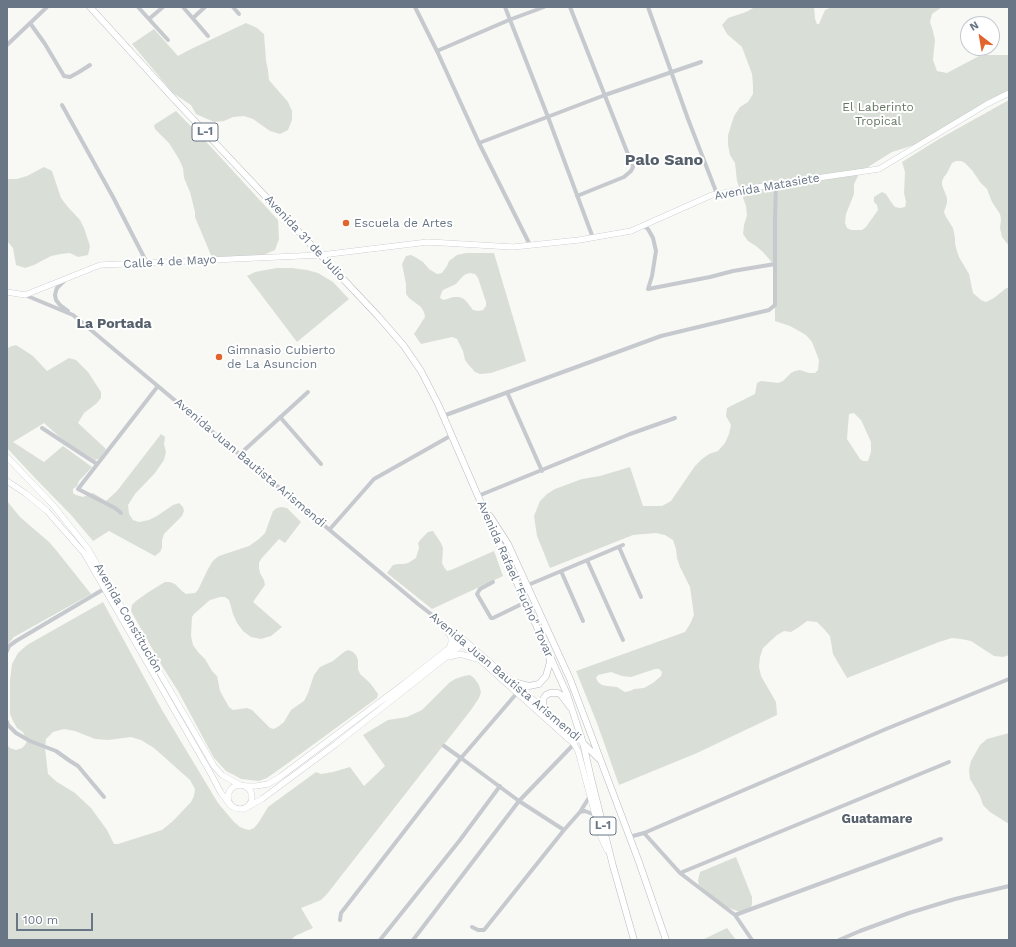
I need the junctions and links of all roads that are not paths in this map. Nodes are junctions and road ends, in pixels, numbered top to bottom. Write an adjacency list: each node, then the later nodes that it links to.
1 (47, 7): 17 (street)
2 (90, 7): 36 (main road, Avenida 31 de Julio / L-1)
3 (138, 7): 15 (street)
4 (163, 7): 15 (street)
5 (183, 7): 14 (street)
6 (205, 7): 14 (street)
7 (233, 7): 13 (street)
8 (415, 7): 21 (street)
9 (505, 7): 16 (street)
10 (544, 7): 16 (street)
11 (570, 7): 26 (street)
12 (648, 7): 24 (street)
13 (239, 14)
14 (193, 18): 18 (street)
15 (149, 19): 19 (street)
16 (509, 20): 21 (street); 28 (street)
17 (30, 23): 20 (street); 23 (street)
18 (208, 36)
19 (168, 40)
20 (7, 45)
21 (437, 51): 29 (street)
22 (700, 62): 24 (street)
23 (90, 65)
24 (672, 72): 26 (street); 31 (street)
25 (1009, 93): 30 (street, Avenida Matasiete)
26 (605, 96): 28 (street); 32 (street)
27 (62, 105): 37 (street)
28 (548, 117): 29 (street); 32 (street)
29 (480, 143): 35 (street)
30 (776, 184): 31 (street, Avenida Matasiete); 38 (street)
31 (717, 194): 33 (street, Avenida Matasiete)
32 (577, 196): 34 (street)
33 (644, 226): 34 (street, Avenida Matasiete); 38 (street)
34 (593, 238): 35 (street, Avenida Matasiete)
35 (530, 245): 36 (street, Avenida Matasiete)
36 (321, 255): 37 (street, Calle 4 de Mayo); 46 (main road, Avenida 31 de Julio / L-1)
37 (147, 263): 39 (street, Calle 4 de Mayo)
38 (775, 264): 45 (street)
39 (66, 279): 41 (street, Calle 4 de Mayo); 42 (street, Avenida Juan Bautista Arismendi / L-1)
40 (7, 292): 41 (street)
41 (25, 295): 42 (street, Avenida Juan Bautista Arismendi / L-1)
42 (73, 315): 43 (street, Avenida Juan Bautista Arismendi / L-1)
43 (158, 386): 51 (street, Avenida Juan Bautista Arismendi / L-1); 53 (street)
44 (308, 392): 47 (street)
45 (507, 392): 46 (street); 55 (street)
46 (443, 416): 50 (main road, Avenida 31 de Julio / L-1)
47 (280, 417): 51 (street); 54 (street)
48 (675, 418): 55 (street)
49 (42, 428): 53 (street)
50 (452, 435): 57 (main road, Avenida 31 de Julio / L-1); 59 (street)
51 (240, 454): 59 (street, Avenida Juan Bautista Arismendi / L-1)
52 (7, 457): 89 (street, Avenida Constitución)
53 (97, 464): 58 (street)
54 (321, 464)
55 (542, 471): 57 (street)
56 (7, 481): 64 (street, Avenida Constitución)
57 (478, 496): 63 (main road, Avenida Rafael "Fucho" Tovar / L-1); 66 (main road, Avenida Rafael "Fucho" Tovar / L-1)
58 (121, 514)
59 (330, 529): 67 (street, Avenida Juan Bautista Arismendi / L-1)
60 (587, 560): 61 (street); 65 (street); 70 (street)
61 (561, 571): 63 (street); 68 (street)
62 (493, 582): 66 (street)
63 (528, 585): 87 (main road, Avenida Rafael "Fucho" Tovar / L-1)
64 (104, 589): 74 (street); 94 (street, Avenida Constitución)
65 (641, 597)
66 (526, 602): 73 (main road, Avenida Rafael "Fucho" Tovar / L-1)
67 (426, 611): 69 (street, Avenida Juan Bautista Arismendi / L-1); 71 (street, Avenida Juan Bautista Arismendi / L-1)
68 (583, 621)
69 (446, 630): 71 (street, Avenida Juan Bautista Arismendi / L-1); 72 (street)
70 (623, 640)
71 (462, 641): 72 (street); 75 (street, L-1); 76 (street, Avenida Juan Bautista Arismendi / L-1); 78 (street, Avenida Juan Bautista Arismendi / L-1)
72 (449, 649): 89 (street)
73 (547, 649): 78 (main road); 81 (main road, Avenida Rafael "Fucho" Tovar / L-1)
74 (7, 651)
75 (445, 659): 76 (street, L-1); 95 (street, L-1)
76 (480, 660): 79 (street, Avenida Juan Bautista Arismendi / L-1)
77 (1009, 679): 99 (street)
78 (513, 682): 80 (street, Avenida Juan Bautista Arismendi / L-1)
79 (517, 694): 84 (street, Avenida Juan Bautista Arismendi / L-1); 86 (street)
80 (544, 710): 81 (main road, L-1); 83 (street, Avenida Juan Bautista Arismendi / L-1)
81 (573, 711): 83 (main road, Avenida Rafael "Fucho" Tovar / L-1)
82 (7, 722): 92 (street)
83 (583, 743): 87 (main road); 102 (main road, Avenida Rafael "Fucho" Tovar / L-1)
84 (574, 744): 91 (street, Avenida Juan Bautista Arismendi / L-1); 93 (street)
85 (444, 746): 86 (street)
86 (462, 758): 90 (street); 106 (street)
87 (601, 761): 100 (main road, Avenida Rafael "Fucho" Tovar / L-1)
88 (949, 762): 103 (street)
89 (243, 785): 94 (street); 95 (street)
90 (500, 786): 93 (street); 108 (street)
91 (590, 796): 96 (street); 97 (street, Avenida Juan Bautista Arismendi / L-1)
92 (104, 797)
93 (519, 801): 98 (street); 109 (street)
94 (231, 806): 95 (street)
95 (244, 809)
96 (580, 812): 97 (street); 98 (street)
97 (595, 815): 102 (street, Avenida Juan Bautista Arismendi / L-1)
98 (564, 830): 107 (street)
99 (644, 833): 100 (street); 103 (street)
100 (629, 837): 111 (main road, Avenida Rafael "Fucho" Tovar / L-1)
101 (941, 839): 105 (street)
102 (612, 862): 110 (main road, Avenida Rafael "Fucho" Tovar / L-1)
103 (680, 873): 105 (street)
104 (1009, 886): 113 (street)
105 (735, 914): 112 (street)
106 (340, 920)
107 (472, 927)
108 (380, 940)
109 (413, 940)
110 (634, 940)
111 (666, 940)
112 (752, 940)
113 (839, 940)

